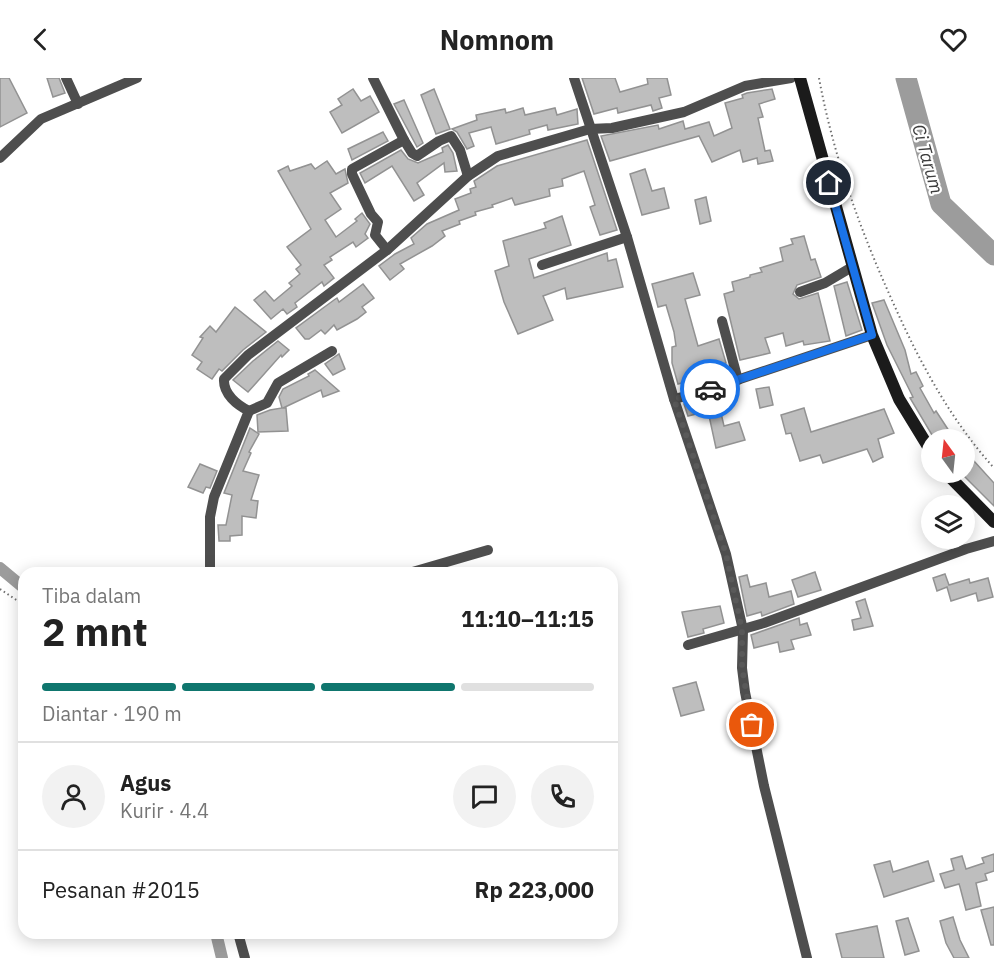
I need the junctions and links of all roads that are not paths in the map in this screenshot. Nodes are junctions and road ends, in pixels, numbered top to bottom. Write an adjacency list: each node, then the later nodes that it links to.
1 (66, 78): 7 (street)
2 (137, 78): 7 (street)
3 (373, 78): 9 (street)
4 (574, 78): 8 (street)
5 (791, 78): 8 (street)
6 (800, 78): 15 (main road)
7 (78, 104): 10 (street)
8 (590, 129): 11 (street); 12 (street)
9 (404, 140): 11 (street); 13 (street)
10 (0, 158)
11 (468, 176): 13 (street)
12 (627, 237): 14 (street); 21 (street)
13 (387, 250): 22 (street)
14 (542, 265)
15 (852, 267): 16 (street); 18 (main road)
16 (800, 292)
17 (722, 321): 20 (street)
18 (872, 335): 20 (street); 23 (main road)
19 (332, 351): 22 (street)
20 (738, 380): 21 (street)
21 (674, 399): 30 (street)
22 (249, 411): 28 (street)
23 (921, 435)
24 (956, 483): 25 (main road)
25 (994, 522)
26 (994, 542): 30 (street)
27 (488, 550): 29 (street)
28 (210, 567)
29 (430, 567)
30 (742, 630): 31 (street); 34 (street)
31 (688, 645)
32 (239, 939): 33 (street)
33 (244, 958)
34 (807, 958)

